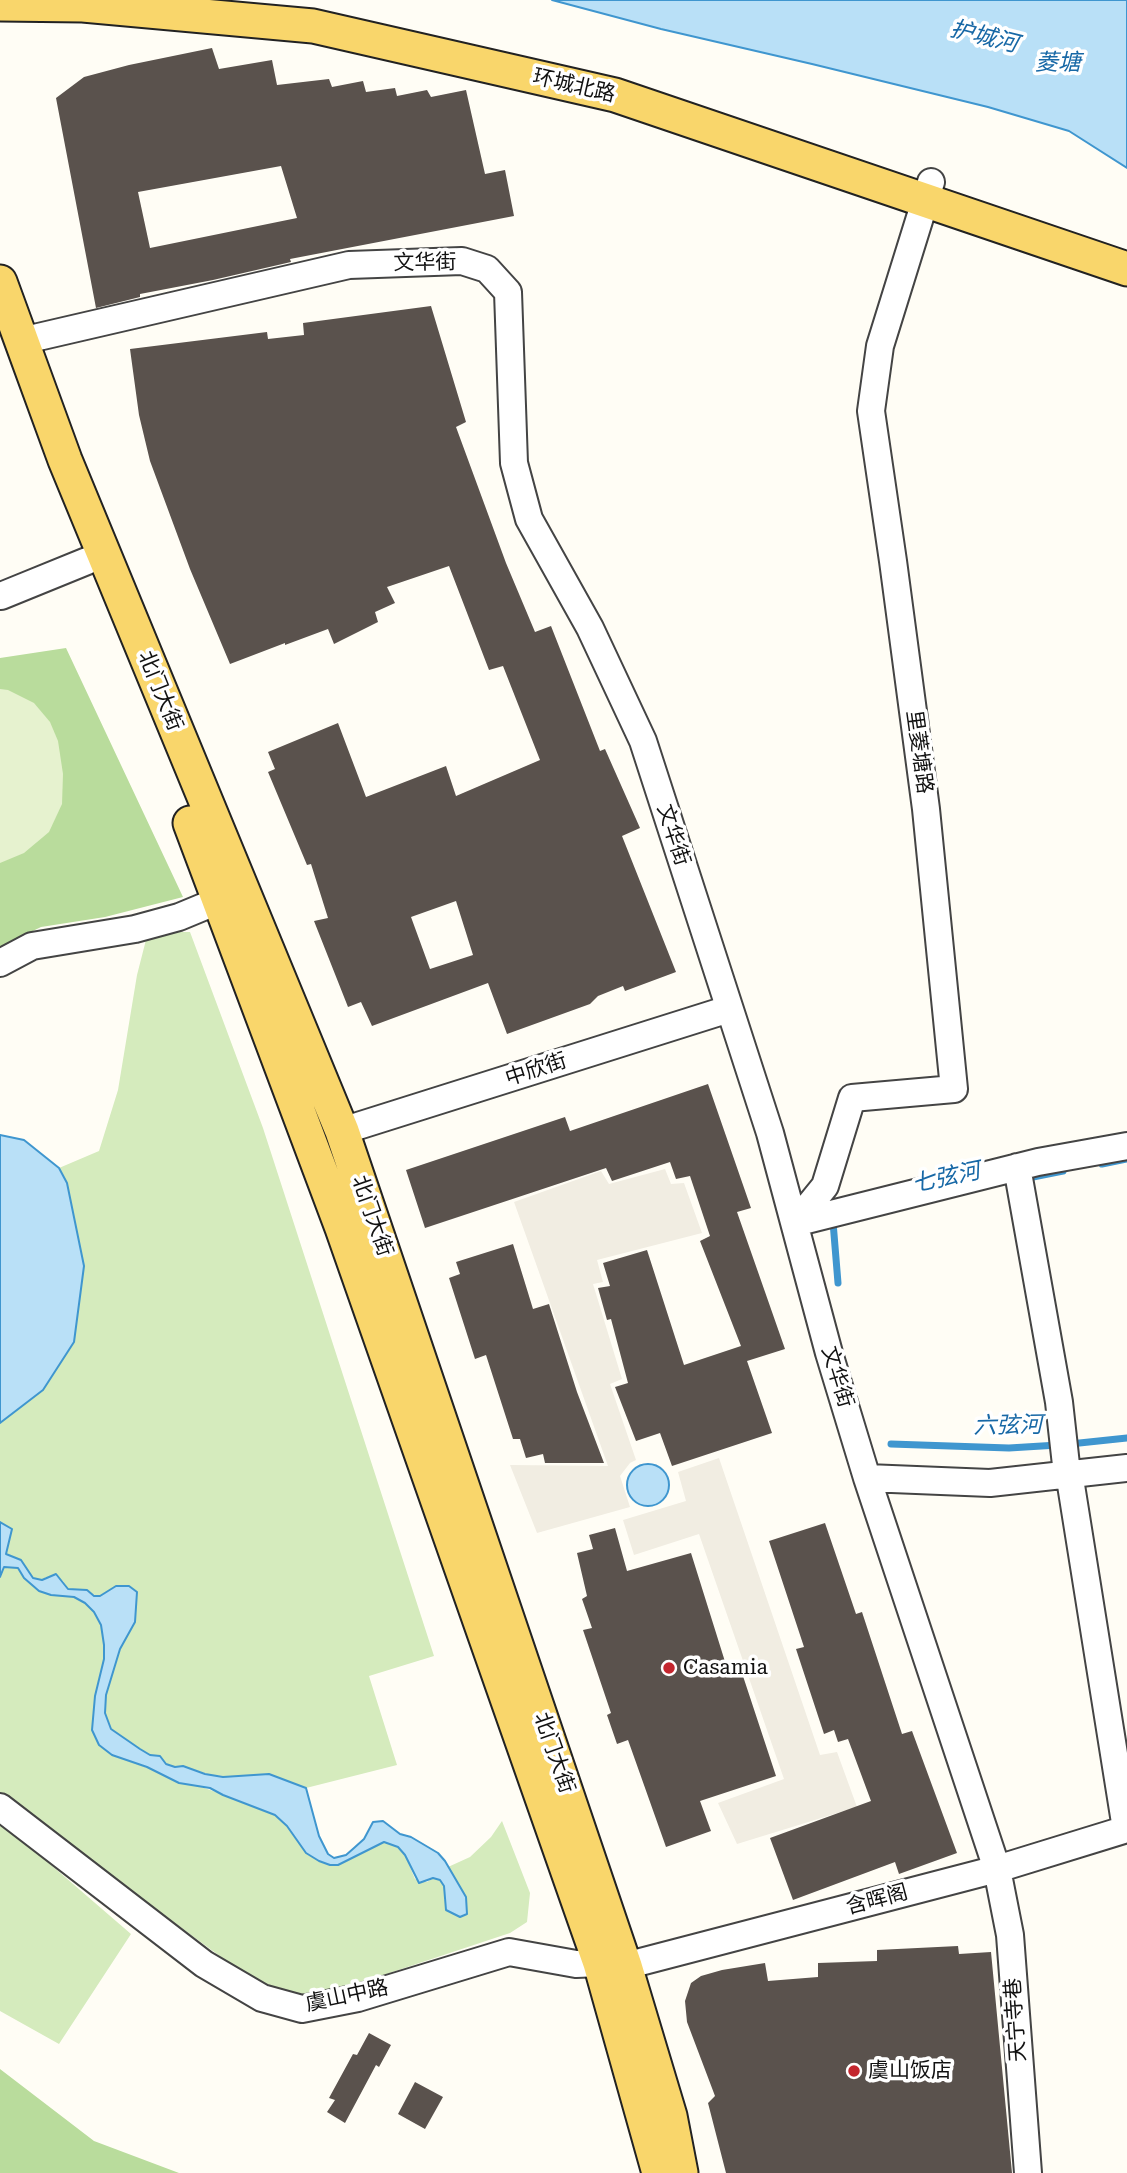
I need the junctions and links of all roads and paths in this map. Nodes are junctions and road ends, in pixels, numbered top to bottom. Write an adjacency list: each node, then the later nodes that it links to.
1 (221, 0): 3 (main road, 环城北路)
2 (0, 4): 3 (main road, 环城北路)
3 (927, 190): 4 (main road, 环城北路); 5 (main road, 环城北路); 16 (street, 里菱塘路)
4 (1127, 254)
5 (1127, 269)
6 (0, 282): 7 (main road, 北门大街)
7 (11, 345): 8 (main road, 北门大街); 12 (street, 文华街); 13 (main road, 北门大街)
8 (87, 561): 9 (street); 10 (main road, 北门大街)
9 (1, 596)
10 (220, 900): 11 (street); 23 (main road, 北门大街)
11 (0, 963)
12 (729, 1009): 13 (street, 中欣街); 16 (street, 文华街)
13 (342, 1131): 23 (main road, 北门大街)
14 (1127, 1146): 15 (street)
15 (1017, 1167): 16 (street); 17 (street)
16 (794, 1223): 19 (street, 文华街)
17 (1066, 1466): 18 (street); 19 (street); 21 (street)
18 (1127, 1468)
19 (867, 1478): 22 (street, 文华街)
20 (0, 1807): 23 (street, 虞山中路)
21 (1126, 1829): 22 (street, 含晖阁)
22 (997, 1869): 23 (street, 含晖阁); 26 (street, 天宁寺巷)
23 (613, 1964): 24 (main road, 北门大街); 25 (main road, 北门大街)
24 (659, 2173)
25 (681, 2173)
26 (1028, 2173)

